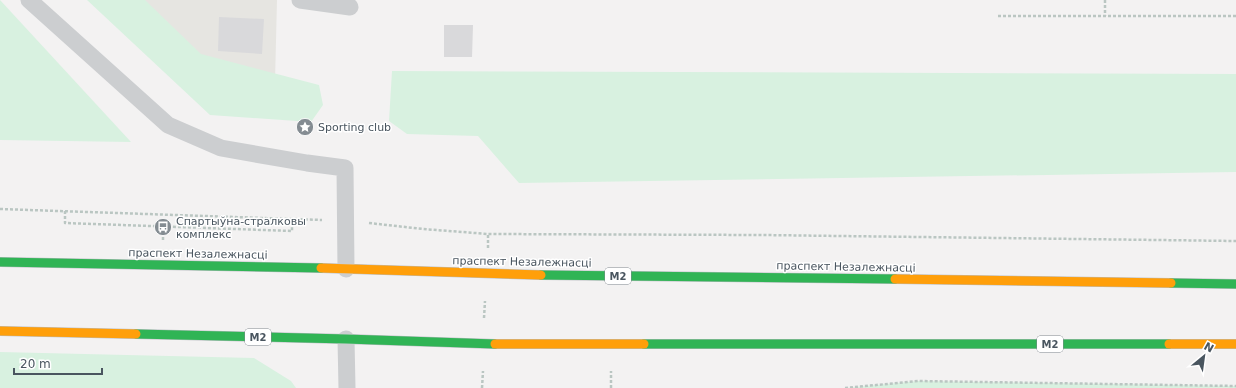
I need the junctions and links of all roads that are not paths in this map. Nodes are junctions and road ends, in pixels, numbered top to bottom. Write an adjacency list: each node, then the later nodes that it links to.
1 (29, 0): 5 (lane)
2 (300, 0): 3 (lane)
3 (350, 8)
4 (0, 262): 5 (highway, праспект Незалежнасці / М2)
5 (346, 269): 6 (highway, праспект Незалежнасці / М2)
6 (1236, 284)
7 (0, 331): 8 (highway, М2)
8 (346, 339): 9 (highway, М2); 10 (lane)
9 (1236, 344)
10 (347, 388)

